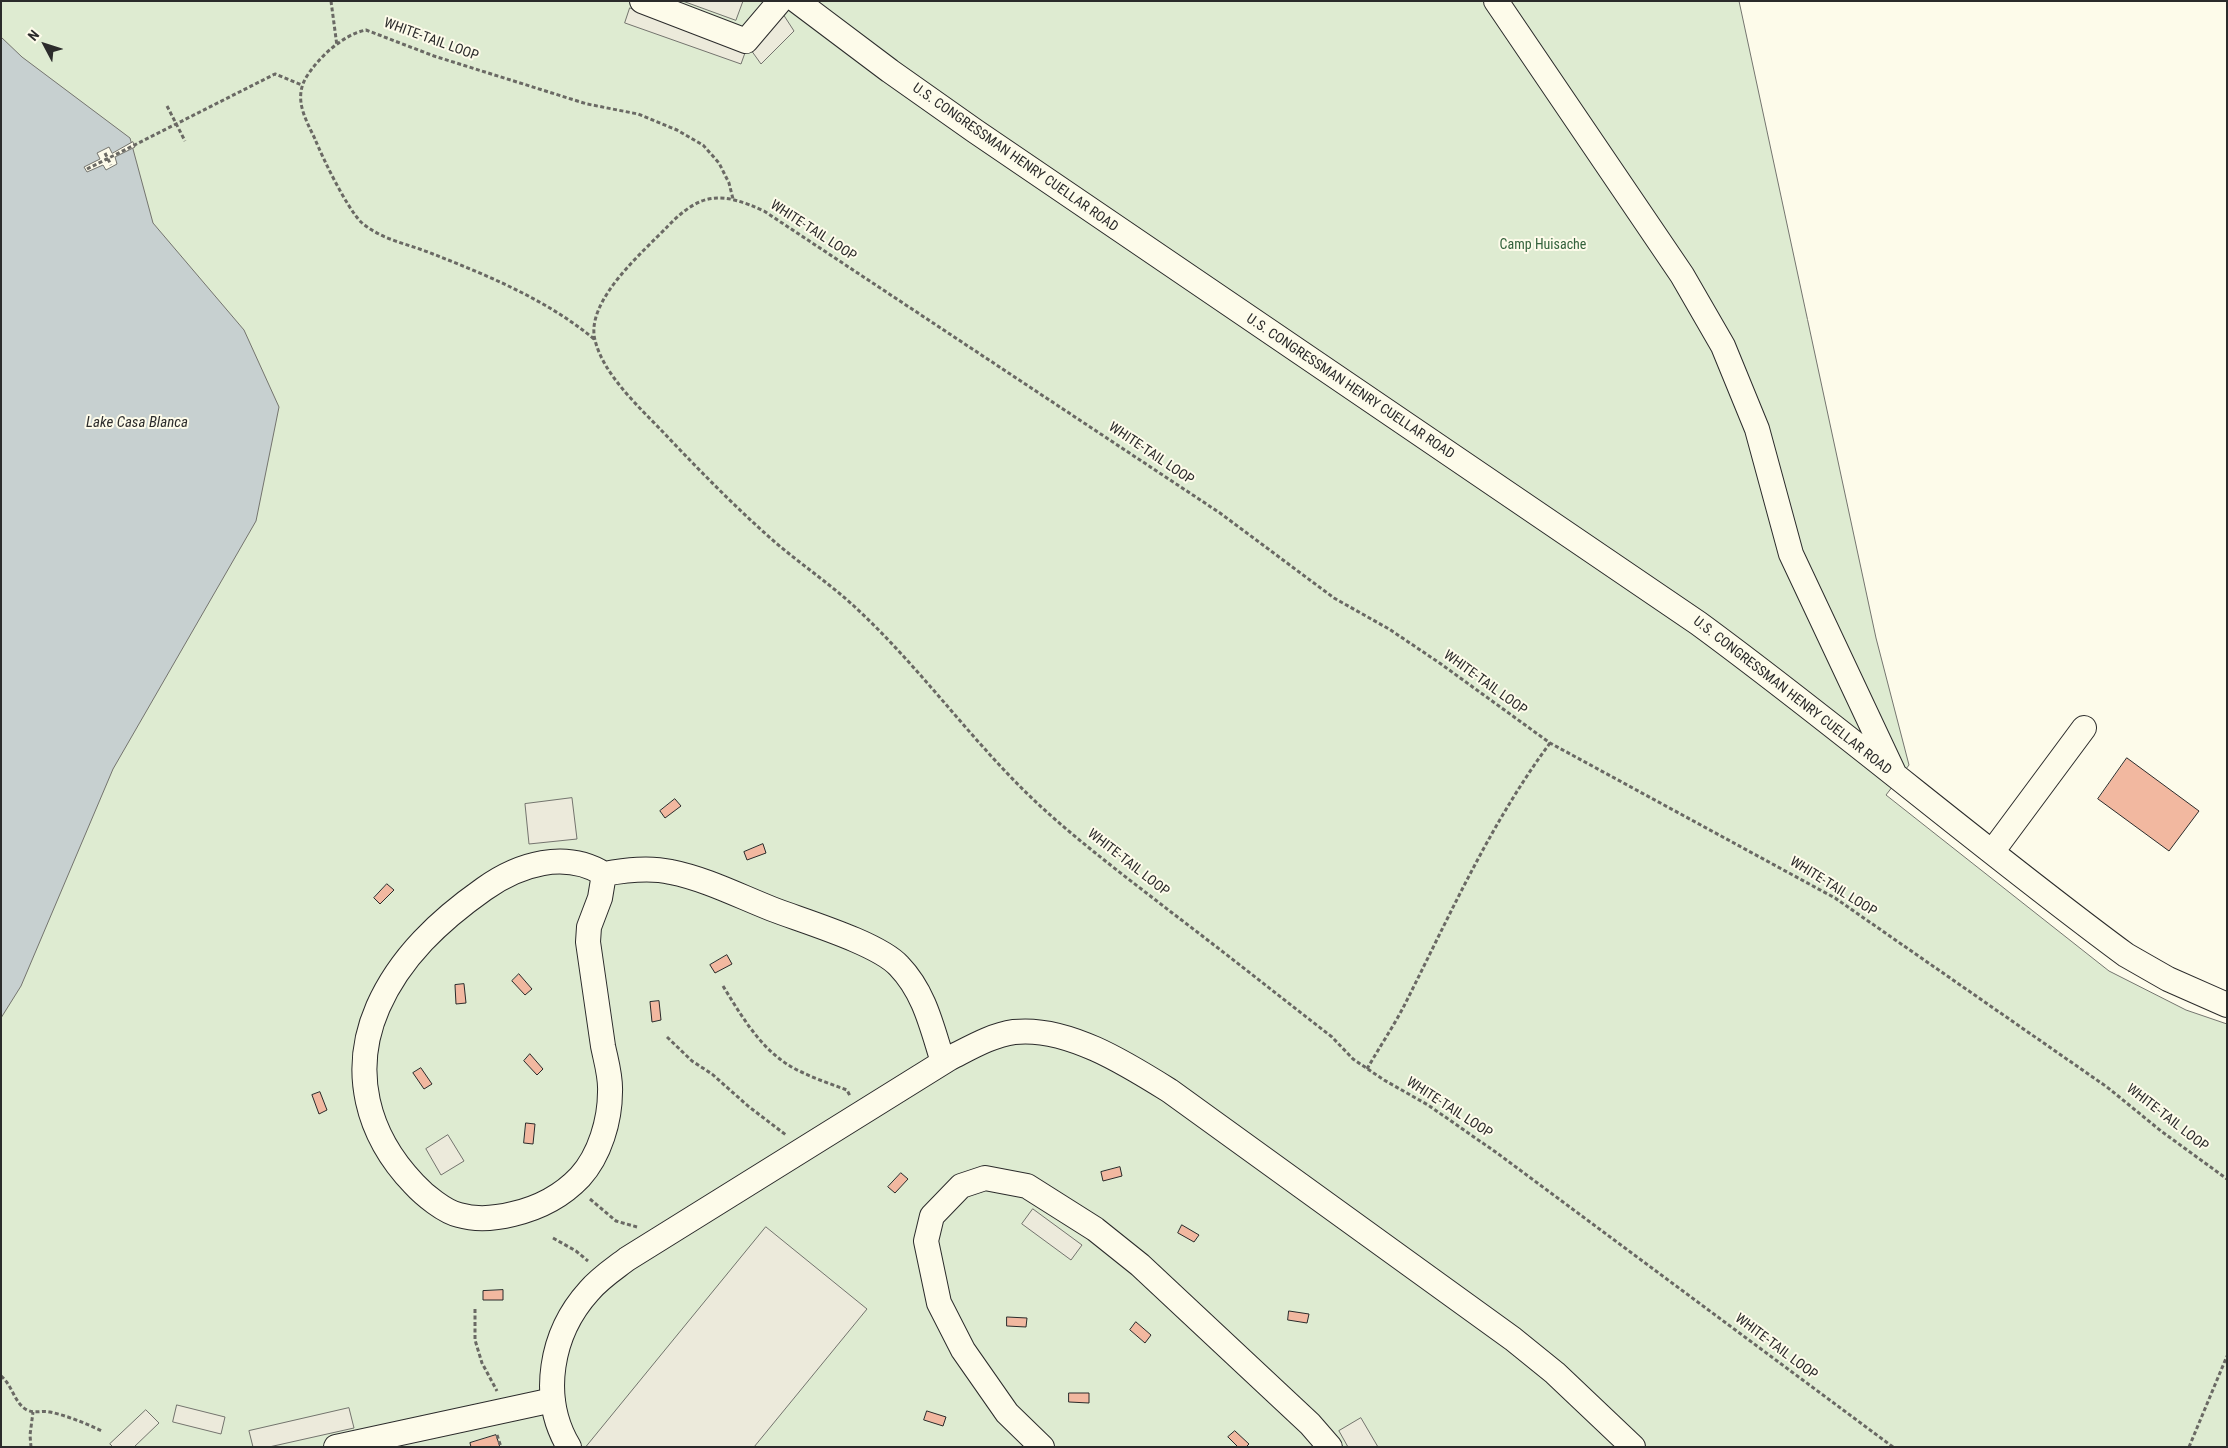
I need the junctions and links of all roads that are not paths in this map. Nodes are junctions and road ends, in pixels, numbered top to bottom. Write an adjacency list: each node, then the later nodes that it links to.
1 (642, 1): 2 (street)
2 (780, 1)
3 (797, 1): 6 (street, U.S. CONGRESSMAN HENRY CUELLAR ROAD)
4 (1496, 1): 6 (street, U.S. CONGRESSMAN HENRY CUELLAR ROAD)
5 (2084, 728): 7 (street)
6 (1897, 779): 7 (street, U.S. CONGRESSMAN HENRY CUELLAR ROAD)
7 (1992, 852): 9 (street, U.S. CONGRESSMAN HENRY CUELLAR ROAD)
8 (604, 874): 8 (street); 10 (street)
9 (2227, 1005)
10 (943, 1062): 11 (street); 16 (street)
11 (552, 1400): 12 (street); 13 (street)
12 (336, 1447)
13 (569, 1447)
14 (1042, 1447): 15 (street)
15 (1330, 1447)
16 (1633, 1447)

